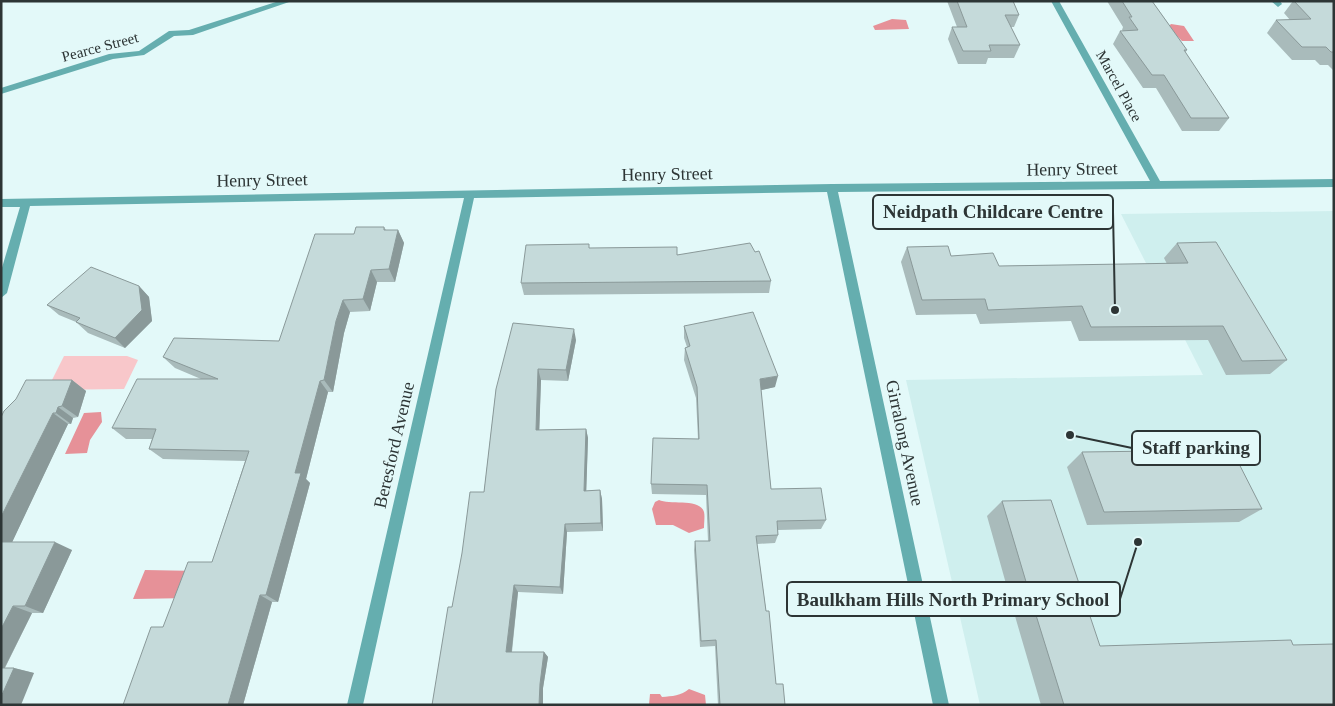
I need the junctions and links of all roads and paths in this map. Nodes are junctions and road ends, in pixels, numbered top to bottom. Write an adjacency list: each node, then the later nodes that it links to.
1 (288, 1): 3 (street, Pearce Street)
2 (1055, 1): 5 (street, Marcel Place)
3 (1, 91)
4 (1334, 183): 5 (street, Henry Street)
5 (1157, 185): 6 (street, Henry Street)
6 (832, 188): 7 (street, Henry Street); 12 (street, Girralong Avenue)
7 (470, 194): 9 (street, Henry Street); 11 (street, Beresford Avenue)
8 (1, 202): 9 (street, Henry Street)
9 (26, 203): 10 (street)
10 (1, 294)
11 (355, 705)
12 (942, 705)

